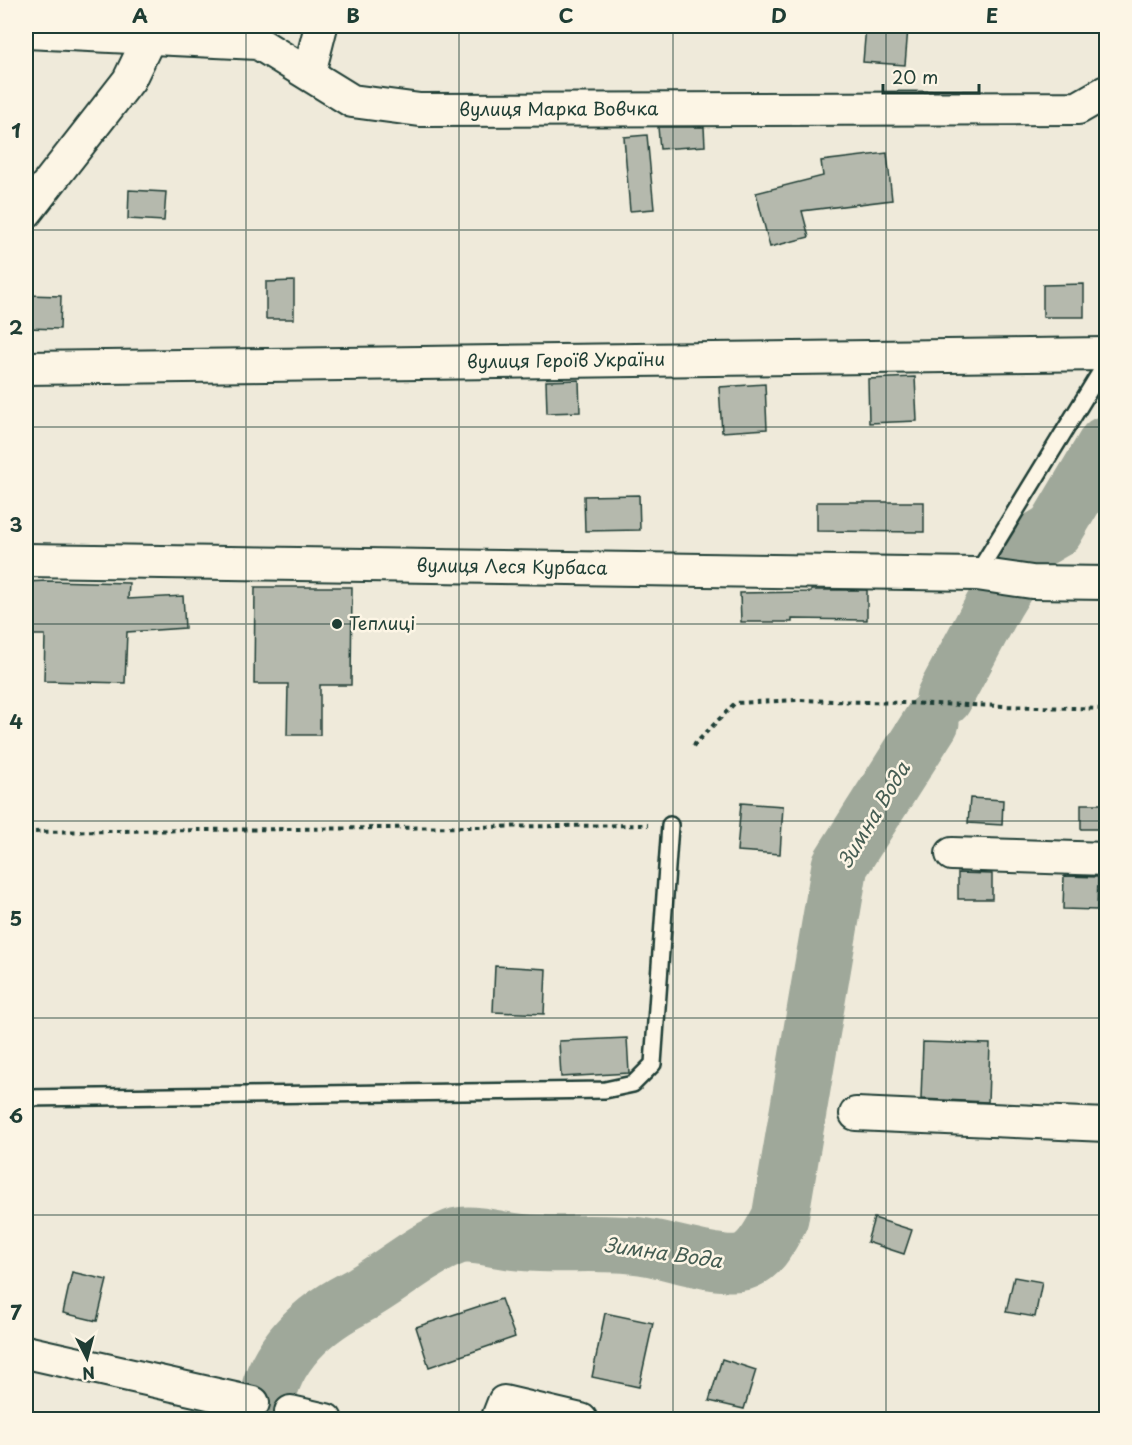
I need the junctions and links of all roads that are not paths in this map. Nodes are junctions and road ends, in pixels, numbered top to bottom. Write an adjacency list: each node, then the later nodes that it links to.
1 (321, 26): 4 (street)
2 (26, 32): 3 (street, вулиця Марка Вовчка)
3 (153, 32): 4 (street, вулиця Марка Вовчка); 6 (street)
4 (309, 73): 5 (street, вулиця Марка Вовчка)
5 (1107, 92)
6 (26, 212)
7 (1107, 354): 9 (street, вулиця Героїв України)
8 (1107, 363): 11 (lane)
9 (26, 369)
10 (26, 560): 11 (street, вулиця Леся Курбаса)
11 (987, 576): 12 (street, вулиця Леся Курбаса)
12 (1107, 583)
13 (670, 825): 16 (lane)
14 (952, 854): 15 (street)
15 (1107, 859)
16 (26, 1098)
17 (856, 1114): 18 (street)
18 (1107, 1125)
19 (26, 1352): 20 (street)
20 (253, 1403): 21 (lane)
21 (291, 1412): 22 (street)
22 (326, 1419)
23 (496, 1419): 24 (street)
24 (581, 1419)

